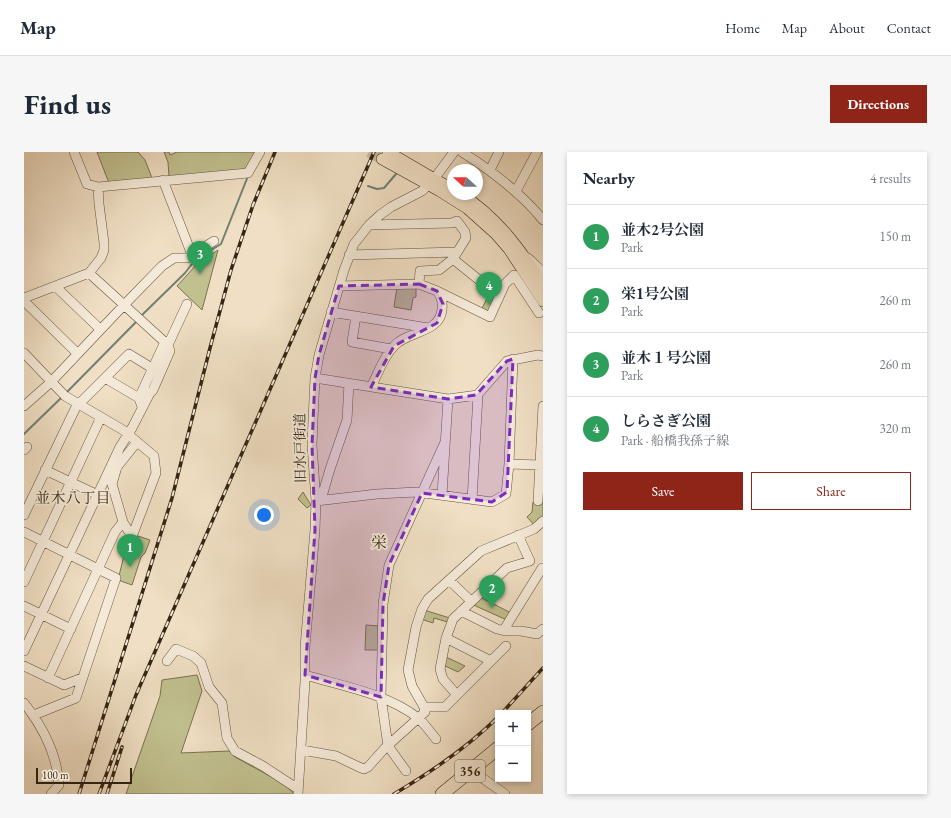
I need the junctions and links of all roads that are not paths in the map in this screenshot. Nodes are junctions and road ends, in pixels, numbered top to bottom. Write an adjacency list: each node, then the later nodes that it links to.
1 (74, 152): 11 (street)
2 (260, 152): 9 (street)
3 (454, 152): 10 (street, 旧水戸街道)
4 (462, 152): 8 (street)
5 (499, 152): 8 (street)
6 (537, 152): 13 (street)
7 (385, 156): 10 (main road)
8 (490, 170): 13 (street)
9 (163, 180): 11 (street); 20 (street)
10 (431, 182): 12 (main road); 15 (main road); 18 (street, 旧水戸街道)
11 (98, 187): 25 (street)
12 (447, 187)
13 (516, 192): 16 (street)
14 (469, 200): 22 (main road)
15 (467, 208): 17 (street); 33 (main road)
16 (542, 215)
17 (457, 220): 18 (street); 23 (street)
18 (369, 225): 21 (street, 旧水戸街道)
19 (214, 241): 20 (street)
20 (192, 255): 34 (street)
21 (349, 255): 23 (street); 29 (street, 旧水戸街道)
22 (524, 255): 24 (street); 27 (main road)
23 (455, 256): 26 (street); 31 (street)
24 (543, 272)
25 (89, 273): 28 (street); 34 (street)
26 (419, 284): 29 (street); 30 (street)
27 (543, 285)
28 (56, 286): 32 (street); 40 (street)
29 (339, 286): 36 (street, 旧水戸街道)
30 (437, 291): 31 (street); 39 (street)
31 (499, 296): 37 (street)
32 (24, 300): 44 (street)
33 (543, 301)
34 (124, 304): 40 (street); 41 (street)
35 (187, 304): 41 (street)
36 (331, 312): 38 (street); 49 (street, 旧水戸街道)
37 (539, 313)
38 (356, 316): 39 (street); 42 (street)
39 (428, 328): 42 (street)
40 (100, 329): 44 (street)
41 (168, 345): 47 (street)
42 (391, 349): 52 (street)
43 (24, 353): 50 (street)
44 (77, 353): 50 (street)
45 (543, 356): 46 (street)
46 (513, 359): 53 (street); 63 (street)
47 (156, 371): 48 (street); 55 (street)
48 (105, 378): 55 (street); 56 (street)
49 (315, 378): 51 (street); 70 (street, 旧水戸街道)
50 (51, 382): 56 (street); 57 (street)
51 (349, 383): 52 (street); 70 (street)
52 (371, 387): 54 (street)
53 (478, 395): 54 (street); 71 (street)
54 (448, 399): 62 (street)
55 (140, 403): 60 (street)
56 (79, 404): 59 (street); 65 (street)
57 (24, 406)
58 (543, 406): 64 (street)
59 (101, 417): 60 (street); 66 (street)
60 (128, 434): 61 (street); 68 (street)
61 (137, 442): 75 (street); 75 (street)
62 (445, 442): 67 (street); 69 (street)
63 (509, 464): 64 (street); 71 (street)
64 (540, 465): 72 (street)
65 (45, 470): 66 (street); 73 (street)
66 (70, 482): 68 (street); 78 (street)
67 (422, 493): 69 (street); 70 (street); 102 (street)
68 (98, 495): 79 (street)
69 (442, 495): 71 (street)
70 (318, 500): 98 (street, 旧水戸街道)
71 (472, 500)
72 (538, 501)
73 (25, 512)
74 (543, 521): 77 (street)
75 (123, 522): 82 (street)
76 (24, 532): 78 (street)
77 (518, 534): 80 (street); 83 (street)
78 (44, 541): 79 (street); 84 (street)
79 (70, 554): 82 (street); 88 (street)
80 (530, 561): 81 (street); 85 (street)
81 (542, 568): 91 (street)
82 (99, 569): 89 (street); 100 (street)
83 (450, 580): 85 (street); 104 (street)
84 (24, 582)
85 (471, 601): 87 (street)
86 (24, 606): 88 (street)
87 (460, 611): 91 (street); 92 (street)
88 (42, 614): 89 (street); 94 (street)
89 (71, 629): 99 (street)
90 (543, 630): 91 (street)
91 (505, 631)
92 (446, 638): 96 (street); 101 (street)
93 (506, 646): 96 (street)
94 (24, 652)
95 (167, 661): 115 (street)
96 (491, 661): 101 (street)
97 (24, 666): 99 (street)
98 (306, 675): 102 (street); 111 (street, 旧水戸街道)
99 (48, 678): 100 (street)
100 (82, 678): 106 (street)
101 (457, 695): 104 (street)
102 (381, 697): 107 (street); 110 (street)
103 (24, 703): 106 (street)
104 (424, 707): 107 (street)
105 (543, 712): 108 (highway)
106 (34, 715): 117 (street)
107 (419, 719): 109 (street); 110 (street)
108 (531, 722)
109 (436, 739)
110 (388, 746): 111 (street); 114 (street)
111 (302, 750): 115 (street, 旧水戸街道)
112 (495, 750): 113 (highway, 356)
113 (471, 770): 116 (highway, 356); 118 (street)
114 (406, 771)
115 (298, 791)
116 (447, 792)
117 (52, 794)
118 (505, 794)

